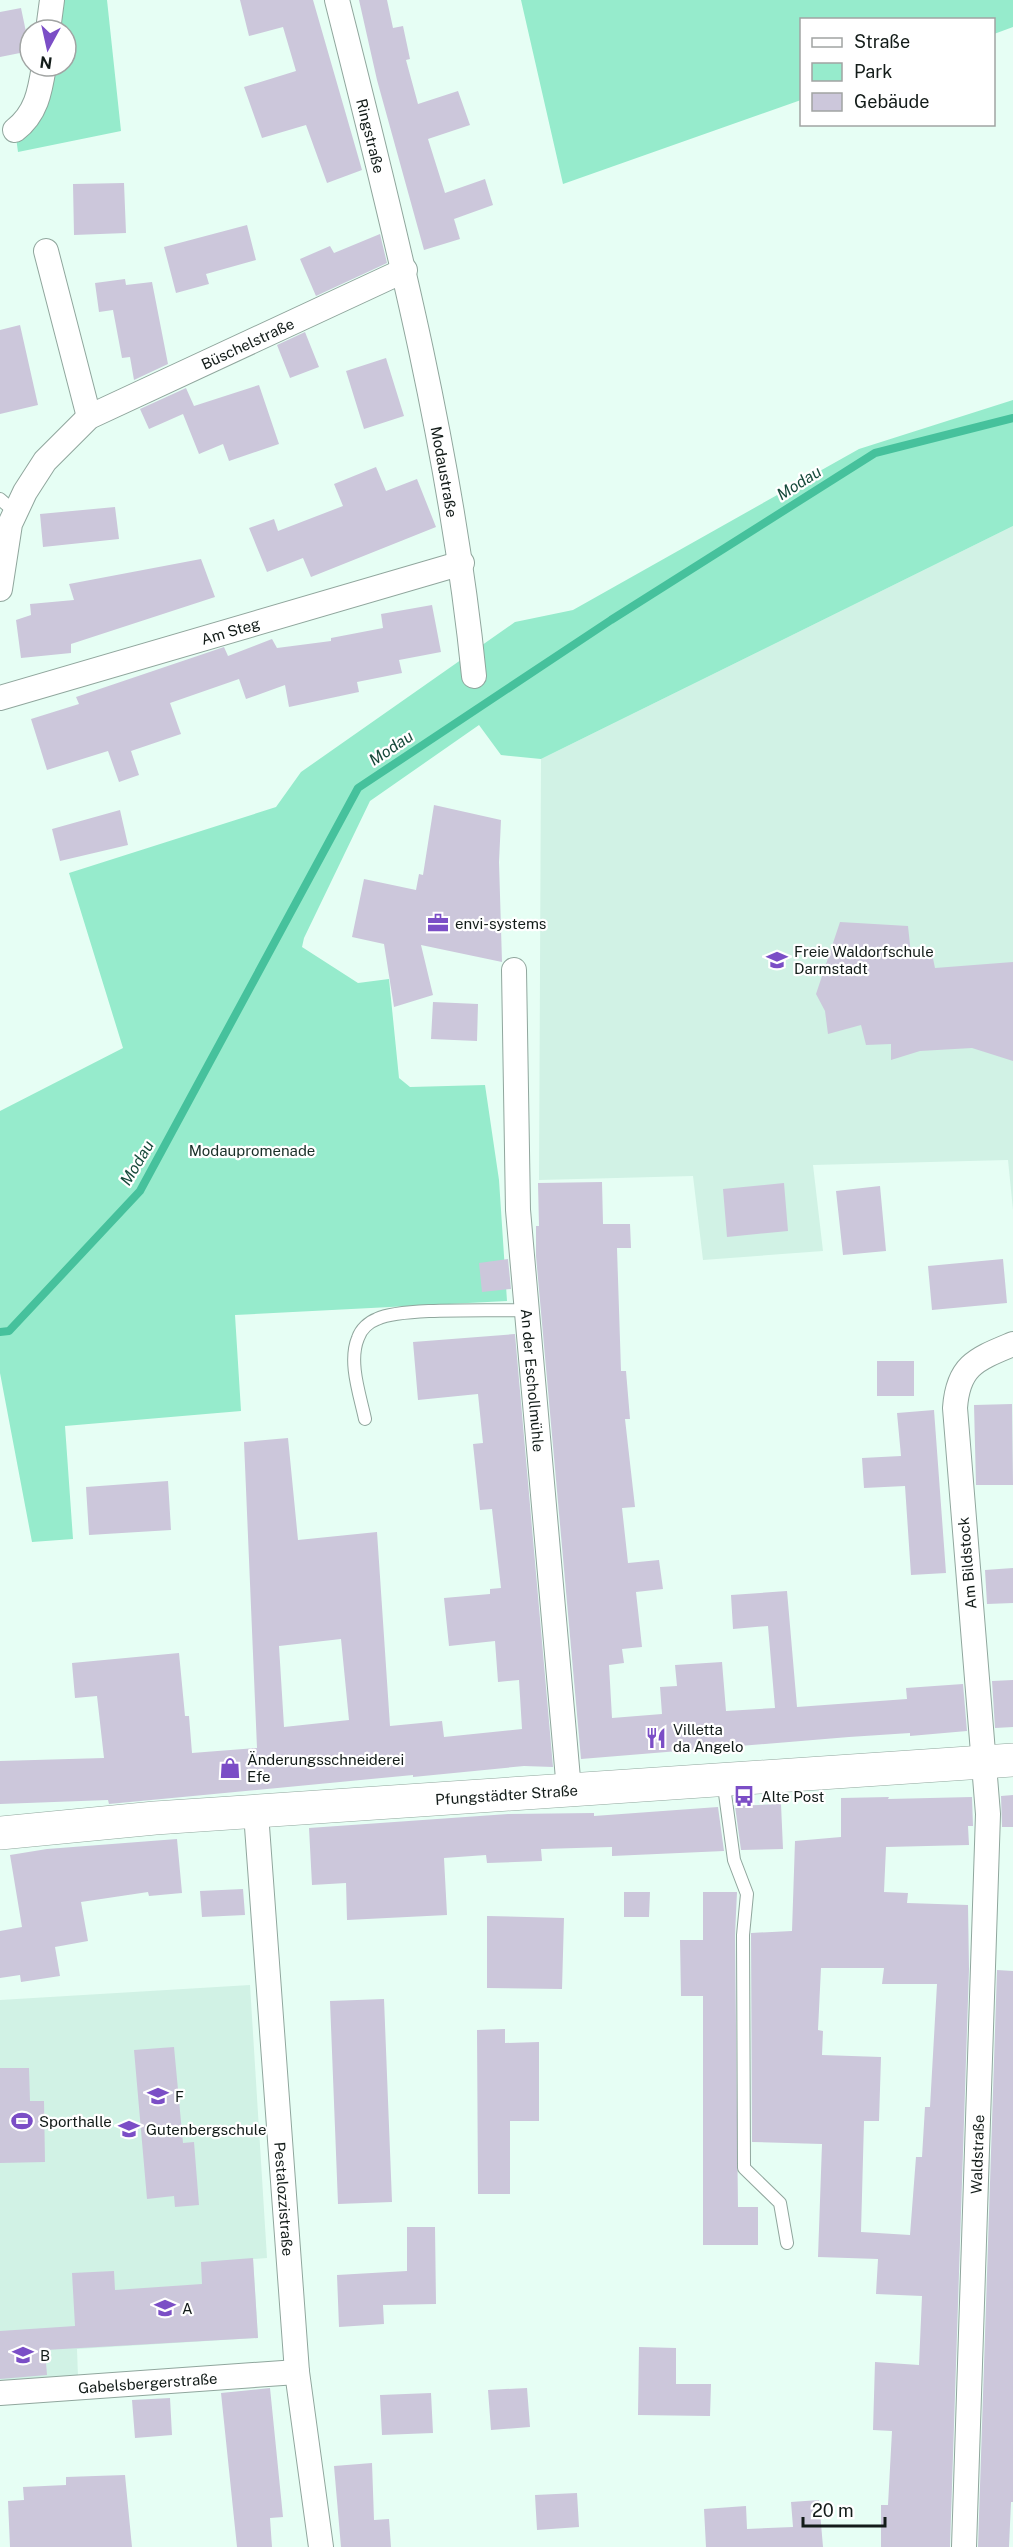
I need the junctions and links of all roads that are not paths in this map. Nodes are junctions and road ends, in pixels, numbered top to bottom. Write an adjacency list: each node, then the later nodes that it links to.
1 (52, 0): 3 (street)
2 (337, 0): 7 (street, Ringstraße)
3 (50, 18)
4 (42, 78): 5 (street)
5 (8, 129)
6 (46, 251): 8 (street)
7 (405, 270): 8 (street, Büschelstraße); 10 (street, Modaustraße)
8 (89, 417): 9 (street, Büschelstraße)
9 (8, 506): 11 (street, Büschelstraße)
10 (462, 563): 12 (street, Modaustraße); 13 (street, Am Steg)
11 (0, 589)
12 (474, 676)
13 (0, 698)
14 (514, 970): 15 (street, An der Eschollmühle)
15 (528, 1310): 17 (lane); 20 (street, An der Eschollmühle)
16 (1013, 1344): 18 (street, Am Bildstock)
17 (365, 1419)
18 (999, 1761): 19 (street, Pfungstädter Straße); 27 (street, Waldstraße)
19 (723, 1778): 20 (street, Pfungstädter Straße); 23 (lane)
20 (569, 1790): 21 (street, Pfungstädter Straße)
21 (256, 1813): 22 (street, Pfungstädter Straße); 24 (street, Pestalozzistraße)
22 (0, 1833)
23 (787, 2243)
24 (297, 2372): 25 (street, Gabelsbergerstraße); 26 (street, Pestalozzistraße)
25 (0, 2393)
26 (321, 2547)
27 (964, 2547)

